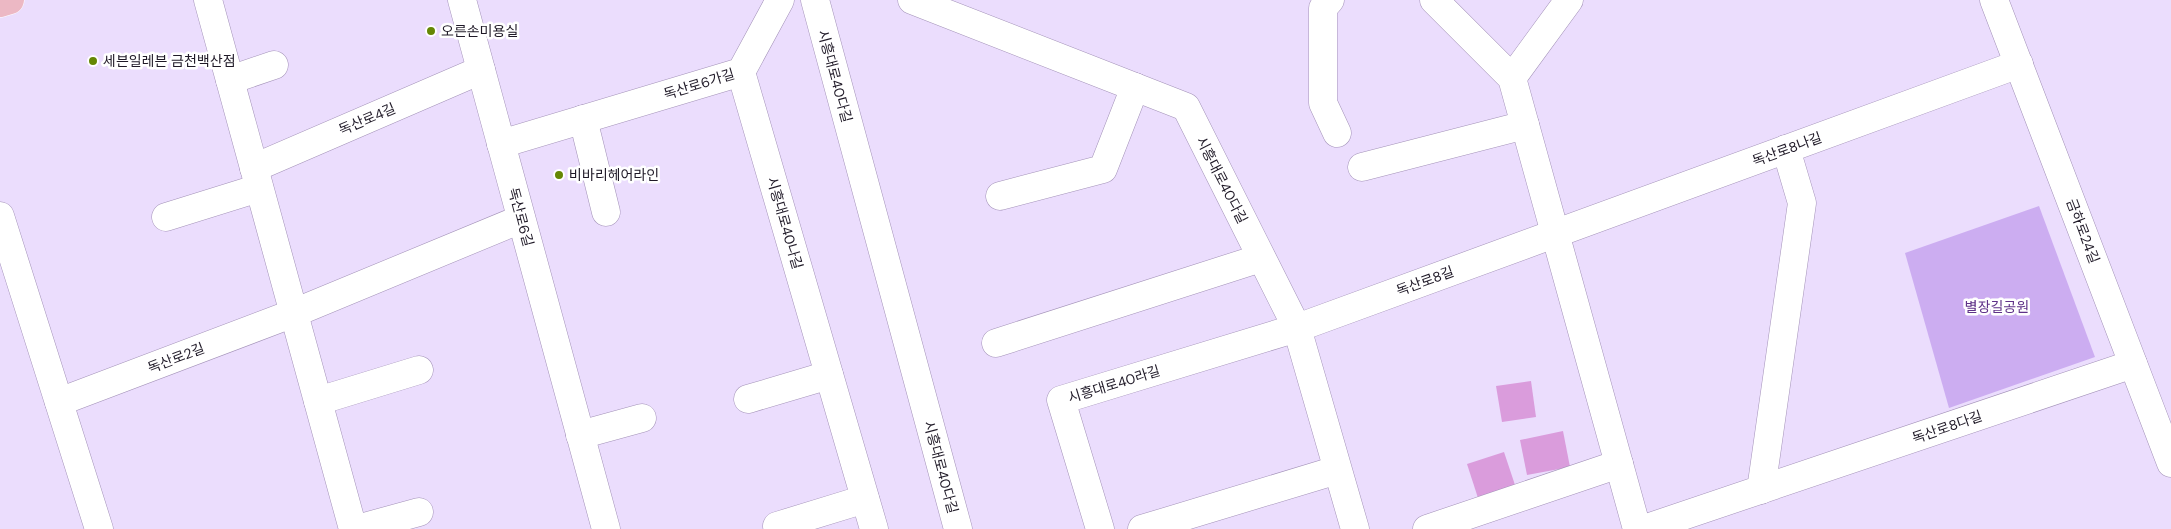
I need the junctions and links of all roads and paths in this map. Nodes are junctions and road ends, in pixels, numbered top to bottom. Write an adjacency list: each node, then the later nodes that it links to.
1 (10, 0): 11 (main road)
2 (208, 0): 17 (street)
3 (462, 0): 14 (street, 독산로6길)
4 (815, 0): 56 (street, 시흥대로40다길)
5 (912, 0): 18 (street, 시흥대로40다길)
6 (1330, 0): 21 (street)
7 (1434, 0): 16 (street)
8 (1569, 0): 16 (street)
9 (1994, 0): 12 (street, 금하로24길)
10 (776, 2): 15 (street, 독산로6가길)
11 (0, 3)
12 (2019, 64): 23 (street, 독산로8나길); 36 (street, 금하로24길)
13 (274, 65): 17 (street)
14 (481, 70): 22 (street, 독산로6길); 25 (street, 독산로4길)
15 (741, 72): 19 (street, 독산로6가길); 38 (street, 시흥대로40나길)
16 (1512, 78): 20 (street)
17 (230, 80): 25 (street)
18 (1134, 87): 26 (street); 32 (street, 시흥대로40다길)
19 (583, 119): 22 (street, 독산로6가길); 27 (street)
20 (1525, 125): 24 (street); 31 (street)
21 (1337, 133)
22 (501, 144): 30 (street, 독산로6길)
23 (1786, 149): 31 (street, 독산로8나길); 47 (street)
24 (1362, 167)
25 (257, 178): 29 (street, 독산로4길); 33 (street)
26 (1000, 196)
27 (606, 212)
28 (0, 216): 41 (street)
29 (166, 217)
30 (521, 219): 33 (street); 43 (street, 독산로6길)
31 (1554, 233): 34 (street, 독산로8길); 45 (street)
32 (1261, 258): 34 (street, 시흥대로40다길); 35 (street)
33 (294, 313): 40 (street); 41 (street, 독산로2길)
34 (1297, 328): 46 (street, 시흥대로40다길); 57 (street, 시흥대로40라길)
35 (996, 343)
36 (2133, 364): 44 (street, 금하로24길); 47 (street, 독산로8다길)
37 (418, 370): 40 (street)
38 (829, 375): 39 (street); 48 (street, 시흥대로40나길)
39 (748, 399)
40 (318, 401): 52 (street)
41 (59, 402): 51 (street)
42 (642, 418): 43 (street)
43 (580, 435): 54 (street, 독산로6길)
44 (2171, 463)
45 (1619, 464): 60 (street); 61 (street)
46 (1337, 470): 58 (street); 59 (street, 시흥대로40다길)
47 (1761, 490): 62 (street, 독산로8다길)
48 (865, 499): 50 (street); 55 (street, 시흥대로40나길)
49 (419, 512): 53 (street)
50 (777, 526)
51 (99, 529)
52 (353, 529)
53 (357, 529)
54 (606, 529)
55 (874, 529)
56 (958, 529)
57 (1100, 529)
58 (1142, 529)
59 (1355, 529)
60 (1427, 529)
61 (1637, 529)
62 (1644, 529)

